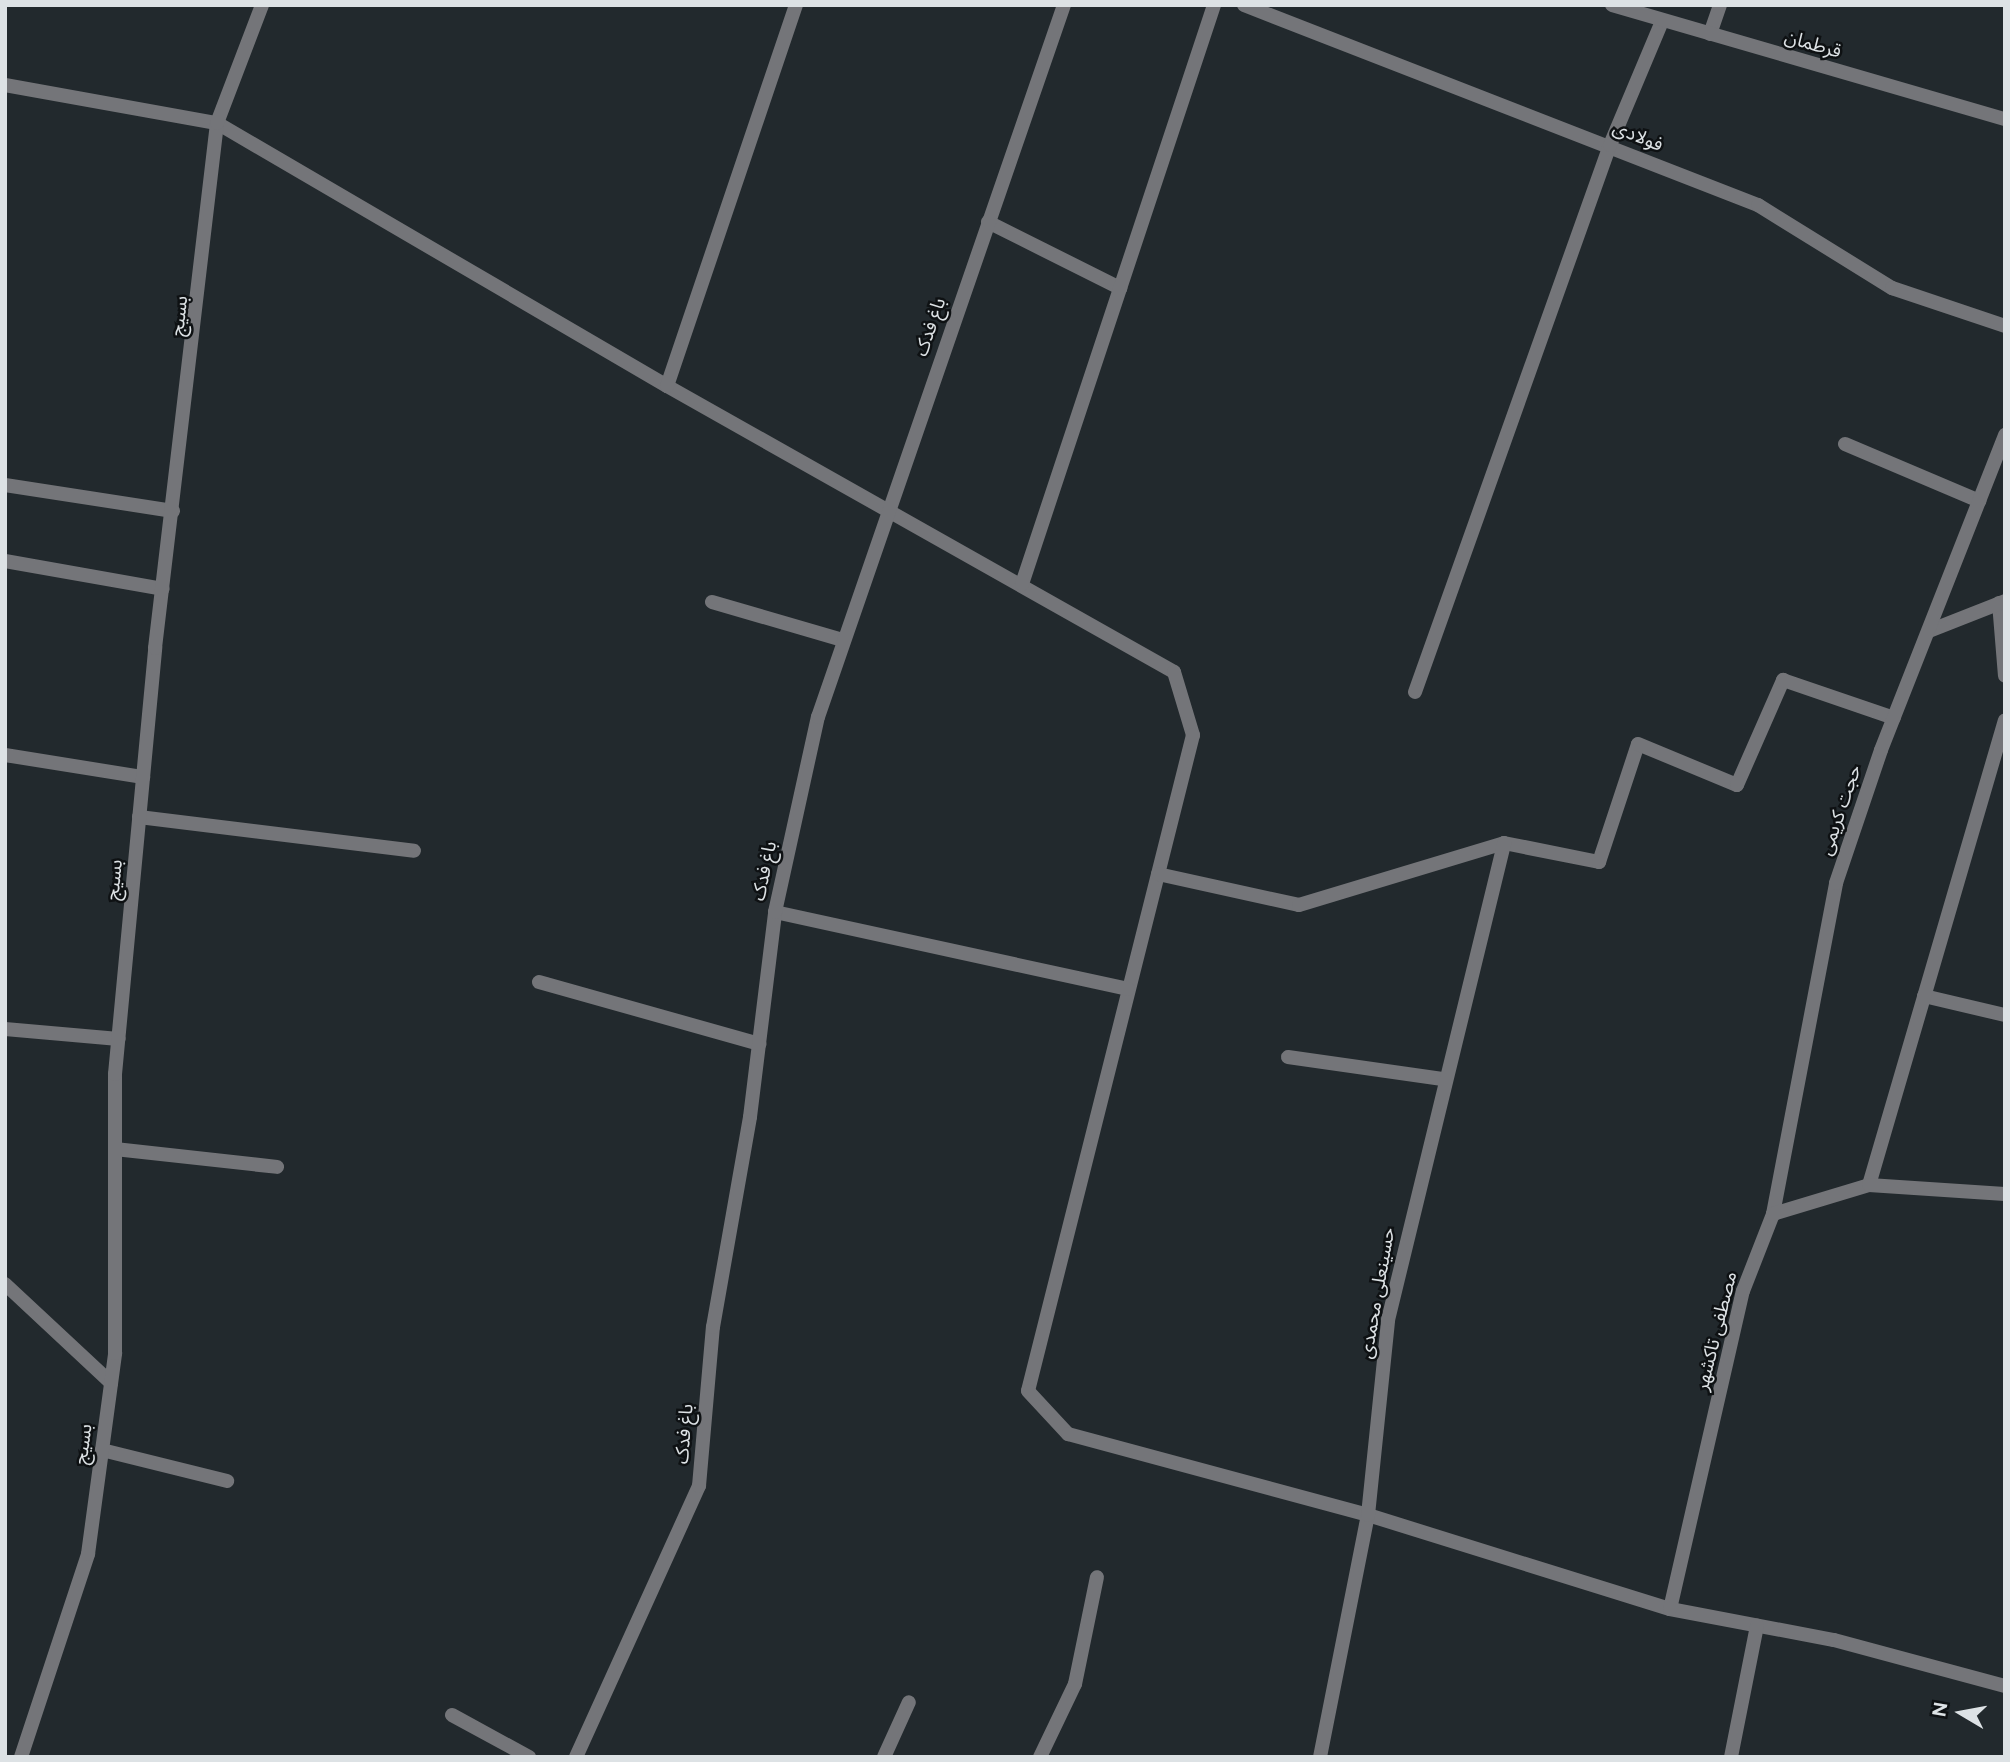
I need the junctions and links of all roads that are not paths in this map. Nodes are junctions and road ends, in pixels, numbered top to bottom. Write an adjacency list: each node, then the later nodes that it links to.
1 (262, 5): 12 (street, بسیج)
2 (796, 5): 17 (street)
3 (1064, 5): 14 (street, باغ فدک)
4 (1213, 5): 15 (street)
5 (1244, 5): 13 (street, فولادی)
6 (1612, 5): 8 (street, قرطمان)
7 (1720, 5): 9 (street)
8 (1662, 21): 9 (street, قرطمان); 13 (street)
9 (1710, 34): 11 (street, قرطمان)
10 (5, 85): 12 (street)
11 (2005, 119)
12 (217, 123): 17 (street); 23 (street, بسیج)
13 (1610, 145): 16 (street, فولادی); 32 (street)
14 (988, 222): 15 (street); 22 (street, باغ فدک)
15 (1120, 288): 25 (street)
16 (2005, 326)
17 (667, 386): 22 (street)
18 (2005, 435): 21 (street, حجت کریمی)
19 (1845, 444): 21 (street)
20 (5, 485): 23 (street)
21 (1979, 501): 29 (street, حجت کریمی)
22 (888, 506): 25 (street); 30 (street, باغ فدک)
23 (173, 510): 26 (street, بسیج)
24 (5, 561): 26 (street)
25 (1022, 584): 41 (street)
26 (163, 589): 37 (street, بسیج)
27 (712, 602): 30 (street)
28 (2002, 602): 29 (street); 31 (street)
29 (1929, 631): 33 (street, حجت کریمی)
30 (843, 640): 42 (street, باغ فدک)
31 (2005, 676)
32 (1415, 692)
33 (1894, 718): 39 (street); 56 (street, حجت کریمی)
34 (2005, 721): 35 (street)
35 (2002, 740): 45 (street)
36 (5, 755): 37 (street)
37 (143, 777): 38 (street, بسیج)
38 (139, 817): 40 (street); 48 (street, بسیج)
39 (1504, 843): 41 (street); 51 (street, حسینعلی محمدی)
40 (414, 851)
41 (1158, 874): 44 (street)
42 (775, 912): 44 (street); 49 (street, باغ فدک)
43 (539, 982): 49 (street)
44 (1128, 989): 61 (street)
45 (1924, 996): 46 (street); 54 (street)
46 (2005, 1015)
47 (5, 1029): 48 (street)
48 (119, 1039): 52 (street, بسیج)
49 (759, 1044): 70 (street, باغ فدک)
50 (1288, 1057): 51 (street)
51 (1442, 1079): 61 (street, حسینعلی محمدی)
52 (115, 1149): 53 (street); 58 (street, بسیج)
53 (278, 1167)
54 (1869, 1185): 55 (street); 56 (street)
55 (2005, 1194)
56 (1773, 1214): 63 (street, مصطفی تاکشهر)
57 (5, 1284): 58 (street)
58 (111, 1383): 59 (street, بسیج)
59 (102, 1450): 60 (street); 68 (street, بسیج)
60 (227, 1481)
61 (1368, 1515): 63 (street); 73 (street, حسینعلی محمدی)
62 (1097, 1577): 72 (street)
63 (1670, 1609): 64 (street)
64 (1757, 1626): 65 (street); 74 (street)
65 (2005, 1686)
66 (909, 1702): 71 (street)
67 (452, 1715): 69 (street)
68 (21, 1757)
69 (529, 1757)
70 (576, 1757)
71 (884, 1757)
72 (1040, 1757)
73 (1320, 1757)
74 (1731, 1757)

